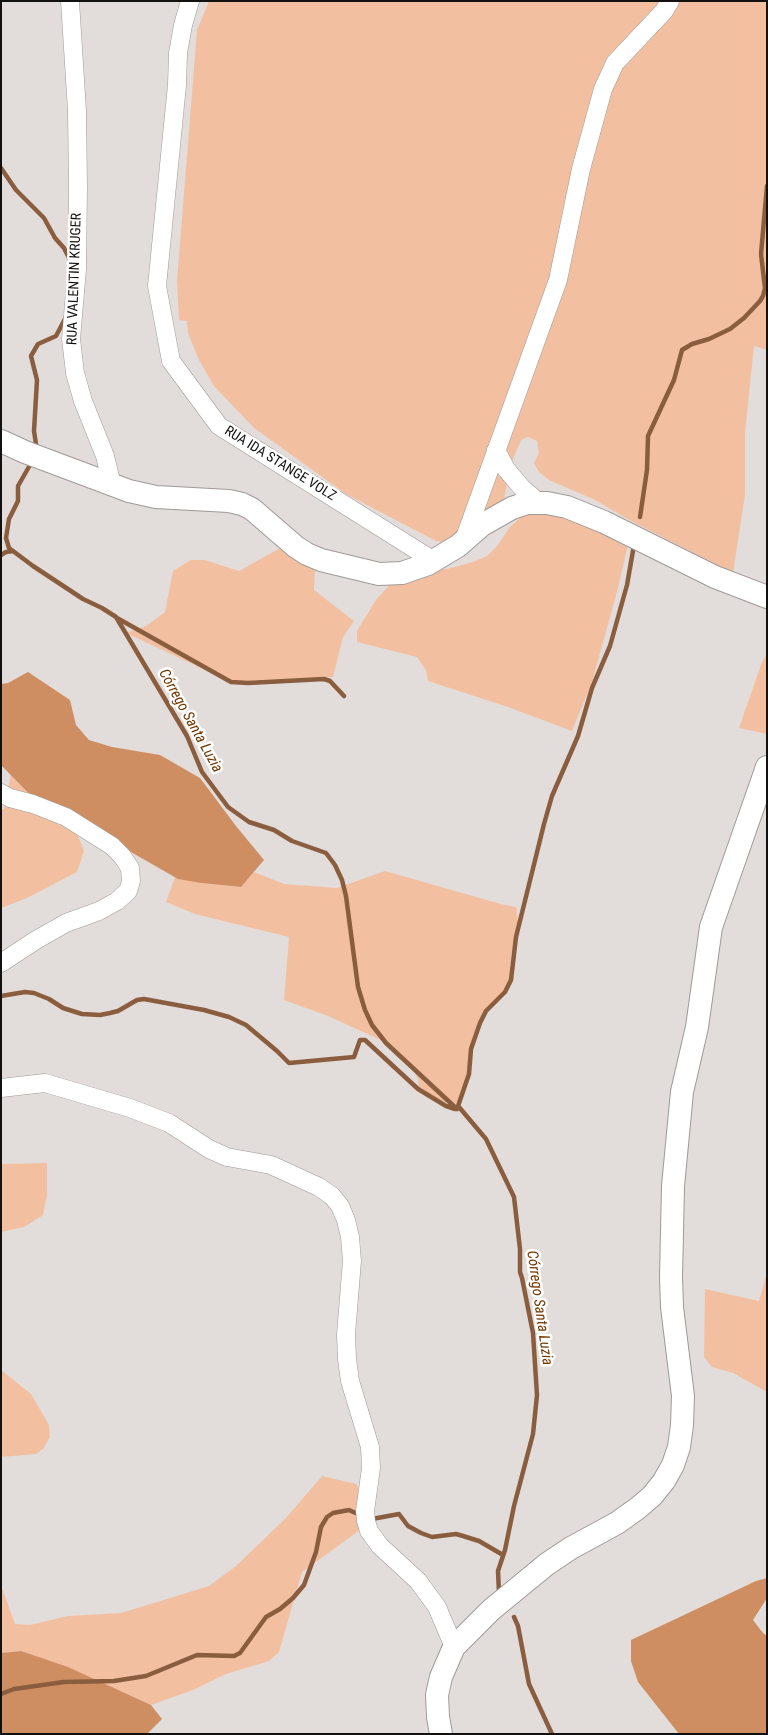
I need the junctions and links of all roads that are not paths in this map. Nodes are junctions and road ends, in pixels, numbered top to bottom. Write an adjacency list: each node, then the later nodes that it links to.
1 (70, 1): 6 (street, RUA VALENTIN KRUGER)
2 (190, 1): 9 (street, RUA IDA STANGE VOLZ)
3 (670, 1): 5 (street)
4 (1, 441): 6 (street)
5 (496, 450): 7 (street); 8 (street)
6 (112, 485): 9 (street)
7 (538, 502): 8 (street); 10 (street)
8 (464, 541): 9 (street)
9 (434, 561)
10 (767, 597)
11 (767, 767): 15 (street)
12 (1, 793): 13 (street)
13 (1, 963)
14 (1, 1088): 15 (street)
15 (454, 1647): 16 (street)
16 (442, 1734)

